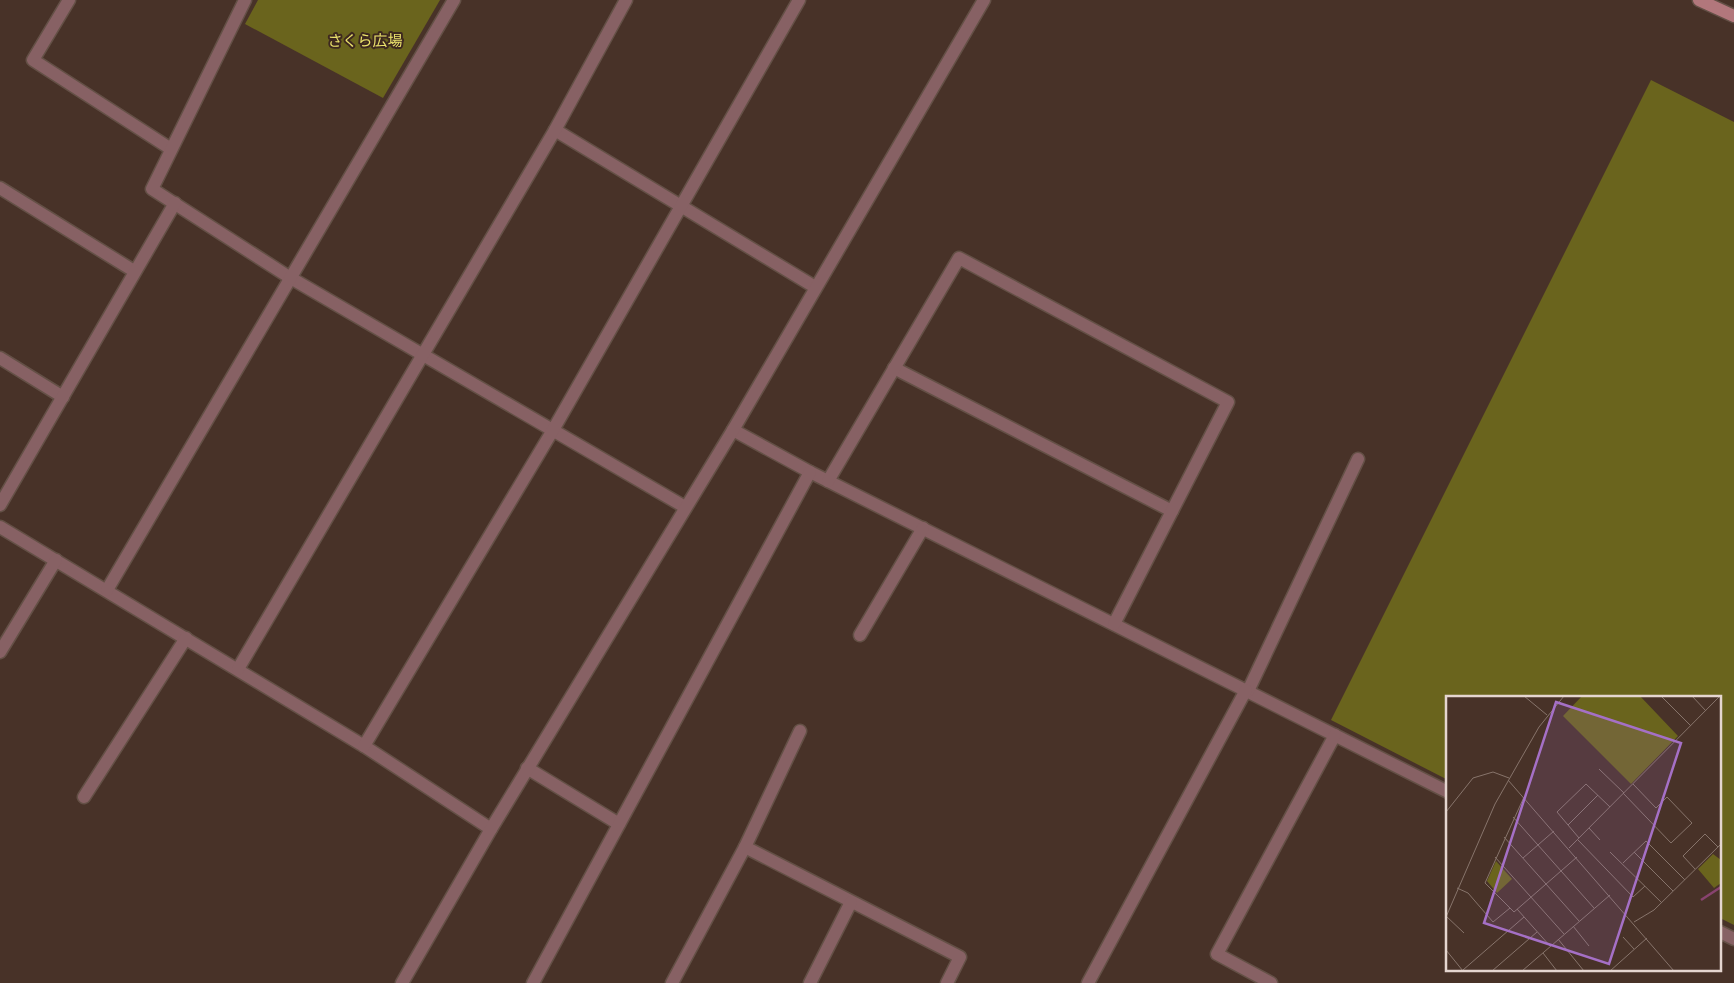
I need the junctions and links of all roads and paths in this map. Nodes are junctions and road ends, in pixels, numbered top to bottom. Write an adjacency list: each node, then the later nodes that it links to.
1 (69, 0): 10 (street)
2 (246, 0): 10 (street)
3 (454, 0): 15 (street)
4 (626, 0): 9 (street)
5 (799, 0): 13 (street)
6 (984, 0): 16 (street)
7 (1698, 0): 8 (street)
8 (1734, 16)
9 (555, 130): 13 (street); 17 (street)
10 (171, 149): 12 (street)
11 (0, 188): 14 (street)
12 (174, 203): 14 (street); 15 (street)
13 (680, 207): 16 (street); 21 (street)
14 (134, 271): 20 (street)
15 (289, 277): 17 (street); 32 (street)
16 (815, 287): 22 (street)
17 (424, 355): 21 (street); 37 (street)
18 (0, 358): 20 (street)
19 (894, 368): 25 (street); 28 (street); 28 (street)
20 (63, 397): 26 (street)
21 (553, 430): 27 (street); 41 (street)
22 (733, 430): 24 (street); 27 (street)
23 (1358, 459): 38 (street)
24 (810, 472): 25 (street); 45 (street)
25 (828, 481): 30 (street)
26 (0, 505)
27 (685, 507): 42 (street)
28 (1172, 511): 33 (street)
29 (0, 527): 31 (street)
30 (923, 528): 33 (street); 34 (street)
31 (56, 560): 32 (street); 36 (street)
32 (107, 590): 35 (street)
33 (1114, 624): 38 (street)
34 (860, 635)
35 (186, 638): 37 (street); 44 (street)
36 (0, 652)
37 (238, 669): 41 (street)
38 (1247, 691): 40 (street); 56 (street)
39 (800, 731): 47 (street)
40 (1335, 735): 43 (street); 57 (street)
41 (364, 746): 46 (street)
42 (527, 768): 45 (street); 46 (street)
43 (1446, 791)
44 (84, 797)
45 (619, 824): 52 (street)
46 (491, 828): 51 (street)
47 (745, 847): 48 (street); 53 (street)
48 (851, 902): 54 (street); 55 (street)
49 (1722, 933): 50 (street)
50 (1734, 940)
51 (402, 983)
52 (533, 983)
53 (672, 983)
54 (810, 983)
55 (947, 983)
56 (1088, 983)
57 (1271, 983)

